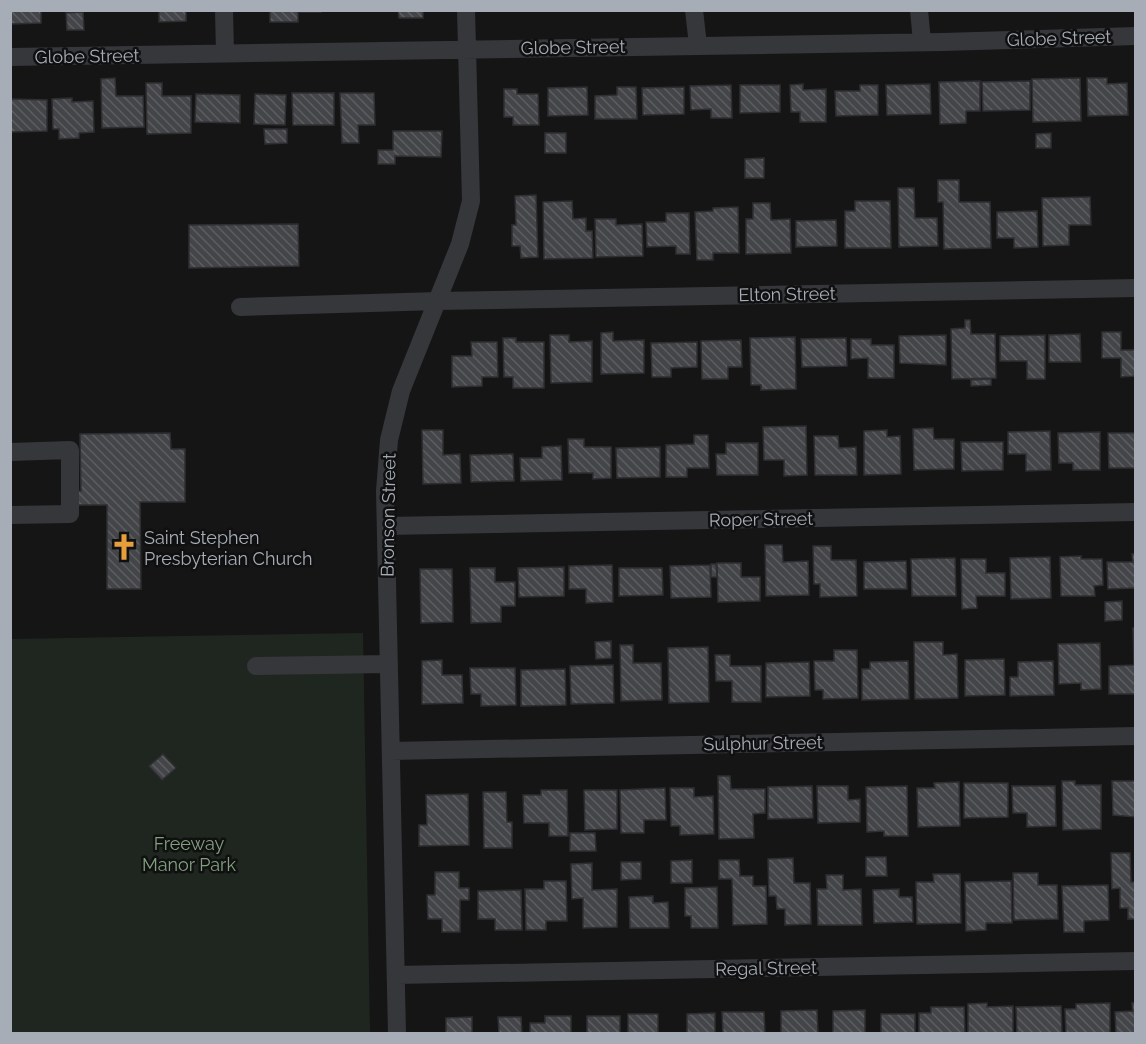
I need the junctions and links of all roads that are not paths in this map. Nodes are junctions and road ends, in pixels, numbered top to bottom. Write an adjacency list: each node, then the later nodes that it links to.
1 (224, 10): 9 (street)
2 (466, 10): 8 (street, Bronson Street)
3 (694, 10): 7 (street)
4 (919, 10): 6 (street)
5 (1136, 36): 6 (street, Globe Street)
6 (922, 42): 7 (street, Globe Street)
7 (698, 45): 8 (street, Globe Street)
8 (469, 48): 9 (street, Globe Street); 12 (street, Bronson Street)
9 (225, 53): 10 (street, Globe Street)
10 (10, 57)
11 (1136, 288): 12 (street, Elton Street)
12 (438, 301): 13 (street, Elton Street); 17 (street, Bronson Street)
13 (240, 307)
14 (10, 452): 16 (street)
15 (1136, 512): 17 (street, Roper Street)
16 (10, 515)
17 (386, 526): 18 (street, Bronson Street)
18 (389, 664): 19 (street); 21 (street, Bronson Street)
19 (256, 666)
20 (1136, 736): 21 (street, Sulphur Street)
21 (390, 751): 23 (street, Bronson Street)
22 (1136, 961): 23 (street, Regal Street)
23 (396, 975): 24 (street, Bronson Street)
24 (397, 1034)

